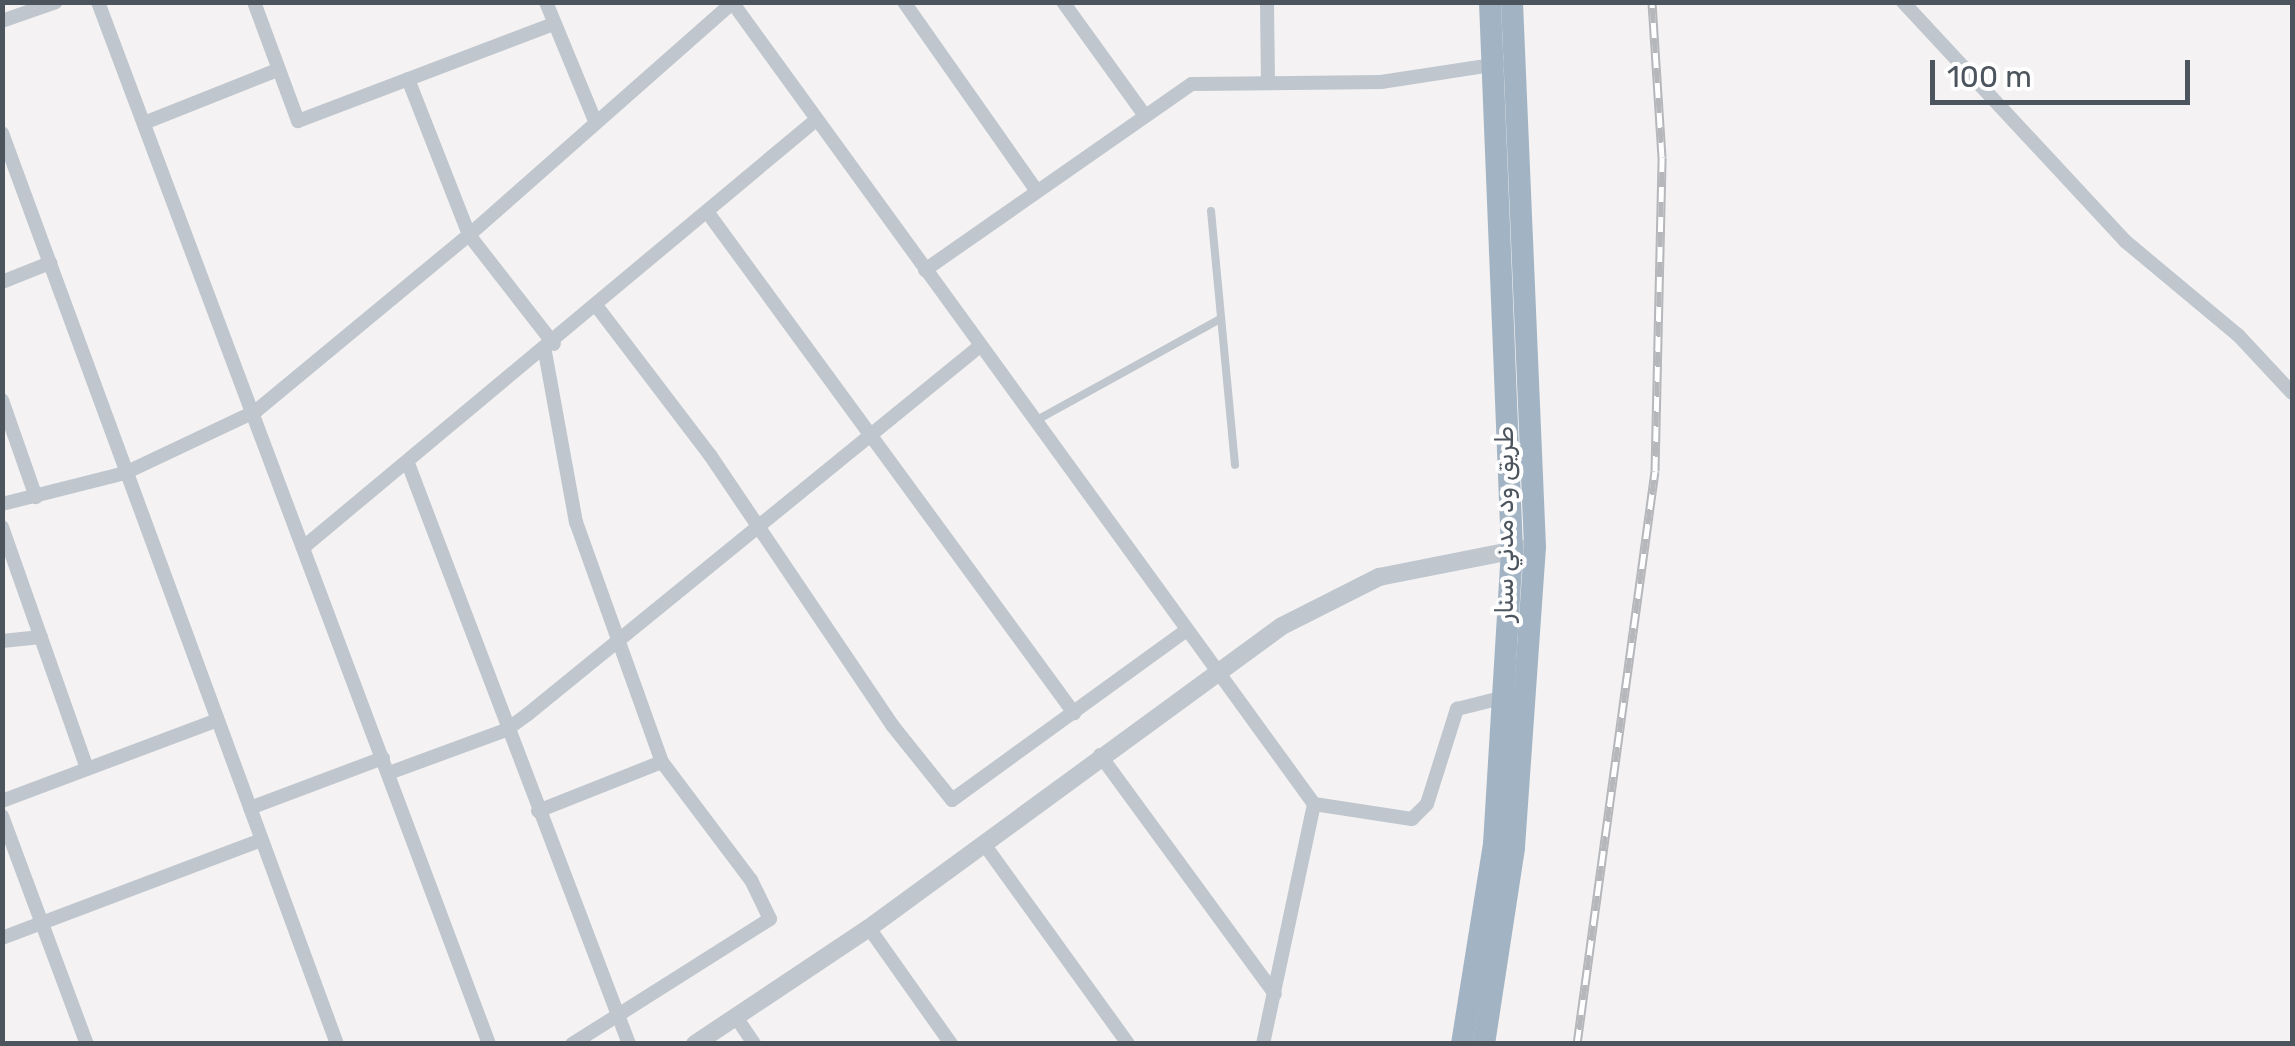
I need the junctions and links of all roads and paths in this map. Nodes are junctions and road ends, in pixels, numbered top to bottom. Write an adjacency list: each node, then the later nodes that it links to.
1 (56, 2): 12 (street)
2 (98, 2): 21 (street)
3 (546, 2): 13 (street)
4 (904, 2): 23 (street)
5 (1063, 2): 18 (street)
6 (1267, 2): 17 (street)
7 (1490, 2): 14 (highway, طريق ود مدني سنار)
8 (1512, 2): 14 (highway, طريق ود مدني سنار)
9 (1903, 2): 34 (street)
10 (732, 3): 19 (street); 20 (street)
11 (258, 4): 15 (street)
12 (2, 21)
13 (554, 24): 16 (street); 20 (street)
14 (1504, 62): 17 (street); 47 (highway, طريق ود مدني سنار)
15 (277, 70): 16 (street); 21 (street)
16 (408, 79): 26 (street)
17 (1268, 80): 18 (street)
18 (1143, 113): 23 (street)
19 (816, 120): 25 (street); 28 (street)
20 (595, 121): 26 (street)
21 (144, 122): 36 (street)
22 (4, 141): 27 (street)
23 (1036, 190): 28 (street)
24 (1210, 211): 31 (lane)
25 (708, 213): 30 (street); 38 (street)
26 (469, 235): 33 (street); 36 (street)
27 (50, 263): 29 (street); 41 (street)
28 (925, 270): 32 (street)
29 (2, 282)
30 (598, 308): 33 (street); 44 (street)
31 (1218, 320): 37 (lane); 39 (lane)
32 (980, 346): 37 (street); 38 (street)
33 (550, 348): 40 (street); 50 (street)
34 (2292, 394)
35 (2, 400): 42 (street)
36 (256, 410): 41 (street); 46 (street)
37 (1037, 420): 48 (street)
38 (872, 432): 44 (street); 54 (street)
39 (1235, 465)
40 (409, 466): 46 (street); 56 (street)
41 (125, 473): 42 (street); 55 (street)
42 (36, 497): 43 (street)
43 (2, 504)
44 (759, 525): 50 (street); 54 (street)
45 (2, 527): 49 (street)
46 (305, 546): 58 (street)
47 (1524, 549): 52 (street); 53 (highway, طريق ود مدني سنار); 86 (highway, طريق ود مدني سنار)
48 (1188, 630): 52 (street); 54 (street)
49 (41, 637): 51 (street); 60 (street)
50 (616, 639): 56 (street); 59 (street)
51 (2, 641)
52 (1215, 670): 57 (street); 63 (street)
53 (1506, 696): 63 (street); 85 (highway, طريق ود مدني سنار)
54 (1074, 713)
55 (217, 720): 60 (street); 64 (street)
56 (506, 730): 61 (street); 65 (street)
57 (1100, 755): 68 (street); 72 (street)
58 (382, 758): 61 (street); 64 (street)
59 (662, 762): 65 (street); 73 (street)
60 (87, 769): 62 (street)
61 (389, 774): 77 (street)
62 (2, 802)
63 (1314, 804): 72 (street)
64 (250, 808): 67 (street)
65 (538, 811): 73 (street)
66 (2, 816): 69 (street)
67 (261, 840): 69 (street); 76 (street)
68 (984, 844): 70 (street); 83 (street)
69 (40, 924): 71 (street); 75 (street)
70 (869, 928): 74 (street); 82 (street)
71 (2, 938)
72 (1275, 994): 84 (street)
73 (618, 1015): 78 (street); 79 (street)
74 (736, 1018): 80 (street); 81 (street)
75 (87, 1044)
76 (337, 1044)
77 (488, 1044)
78 (572, 1044)
79 (629, 1044)
80 (695, 1044)
81 (754, 1044)
82 (951, 1044)
83 (1128, 1044)
84 (1264, 1044)
85 (1462, 1044)
86 (1484, 1044)

